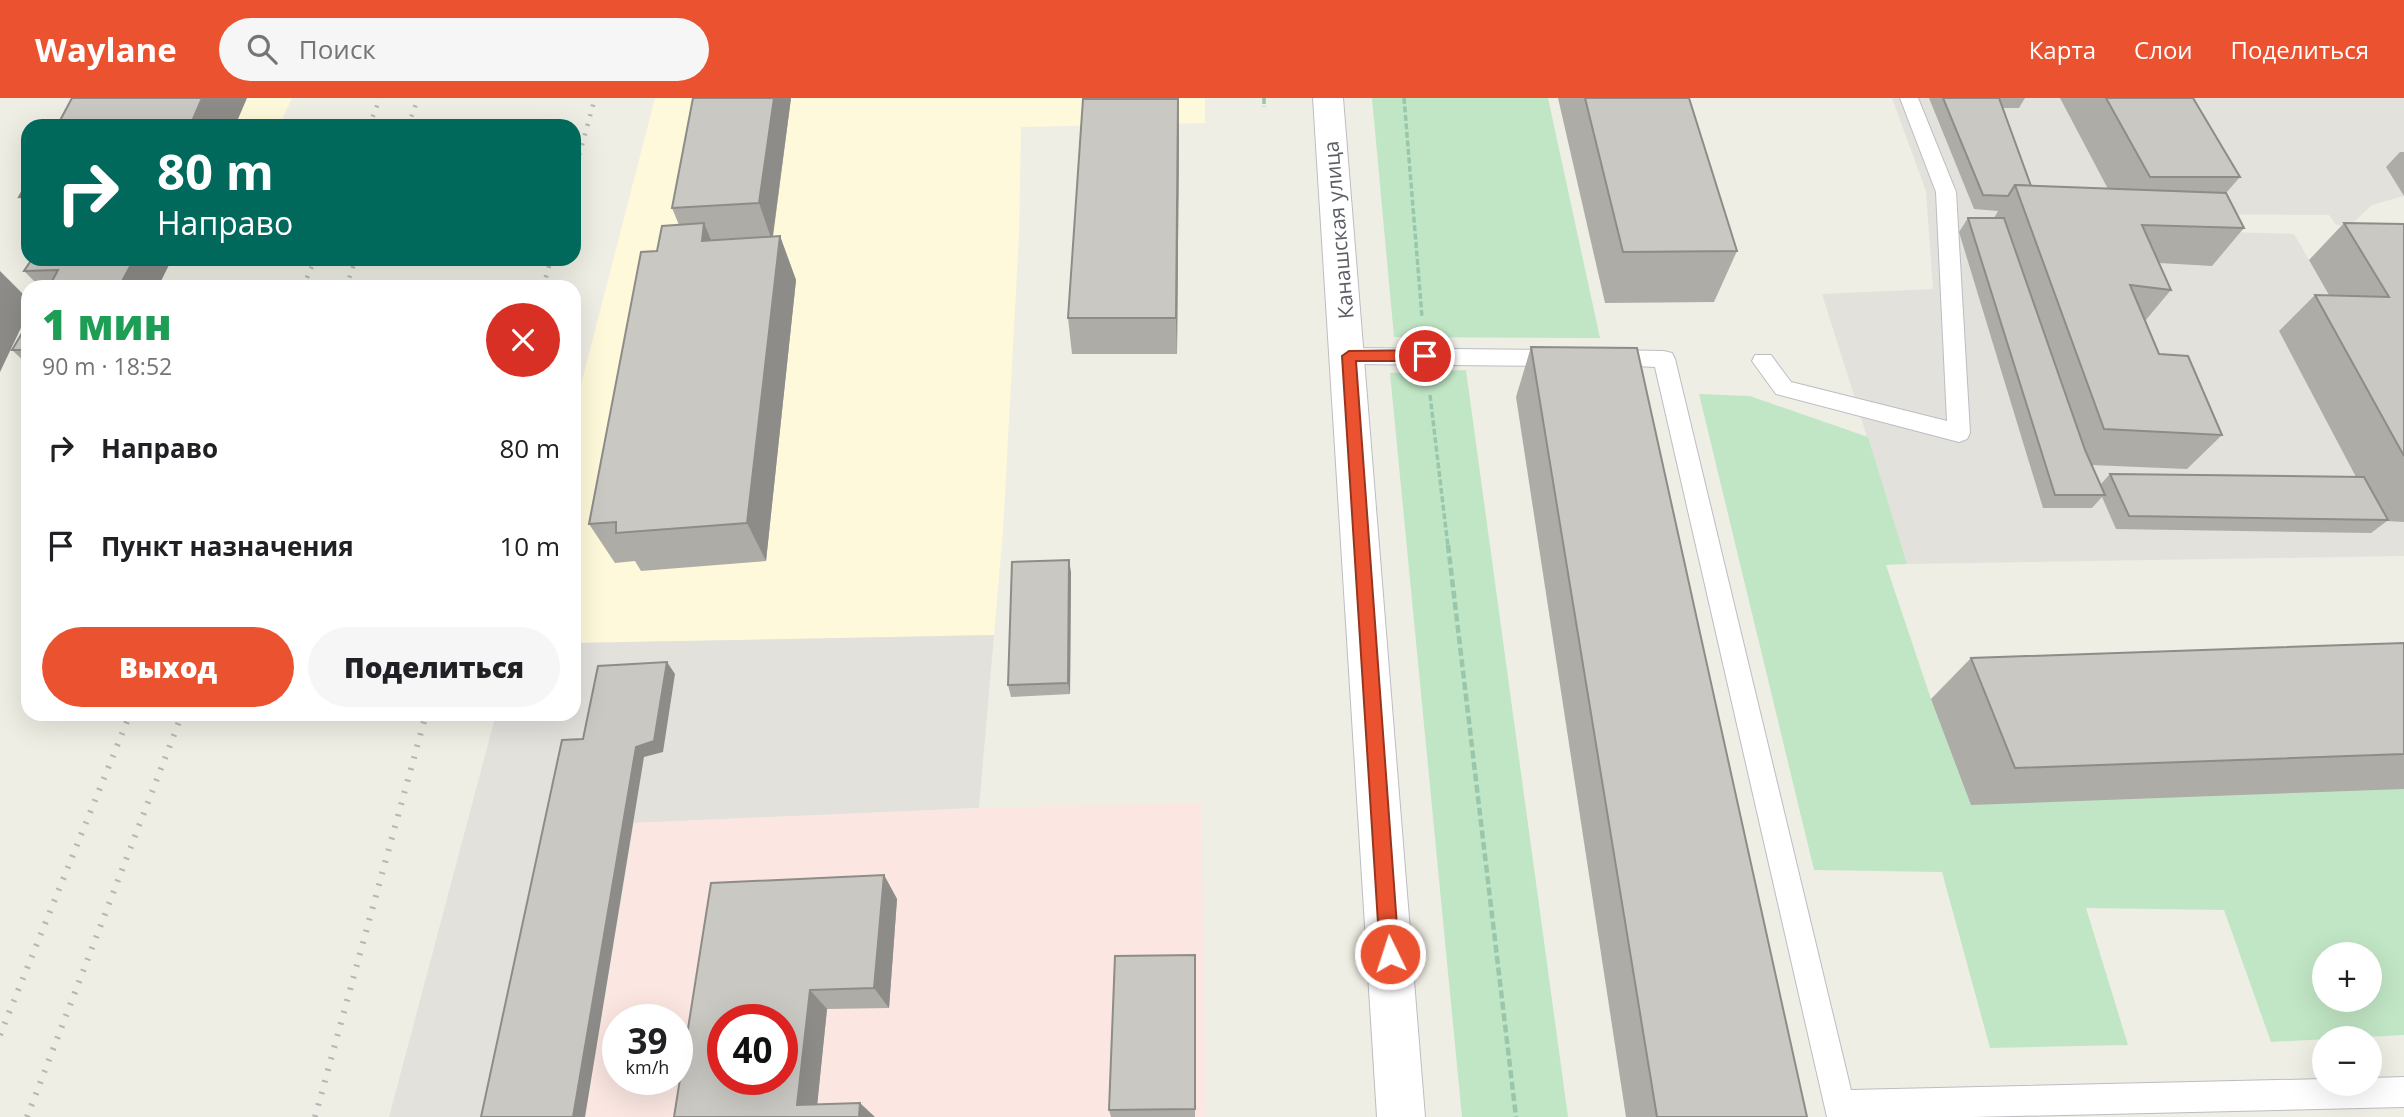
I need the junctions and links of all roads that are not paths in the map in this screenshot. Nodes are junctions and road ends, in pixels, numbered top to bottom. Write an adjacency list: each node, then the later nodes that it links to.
1 (1328, 98): 3 (street, Канашская улица)
2 (1909, 98): 4 (lane)
3 (1349, 356): 6 (lane); 7 (street, Канашская улица)
4 (1763, 361)
5 (2404, 1092): 6 (lane)
6 (1841, 1111)
7 (1401, 1117)

